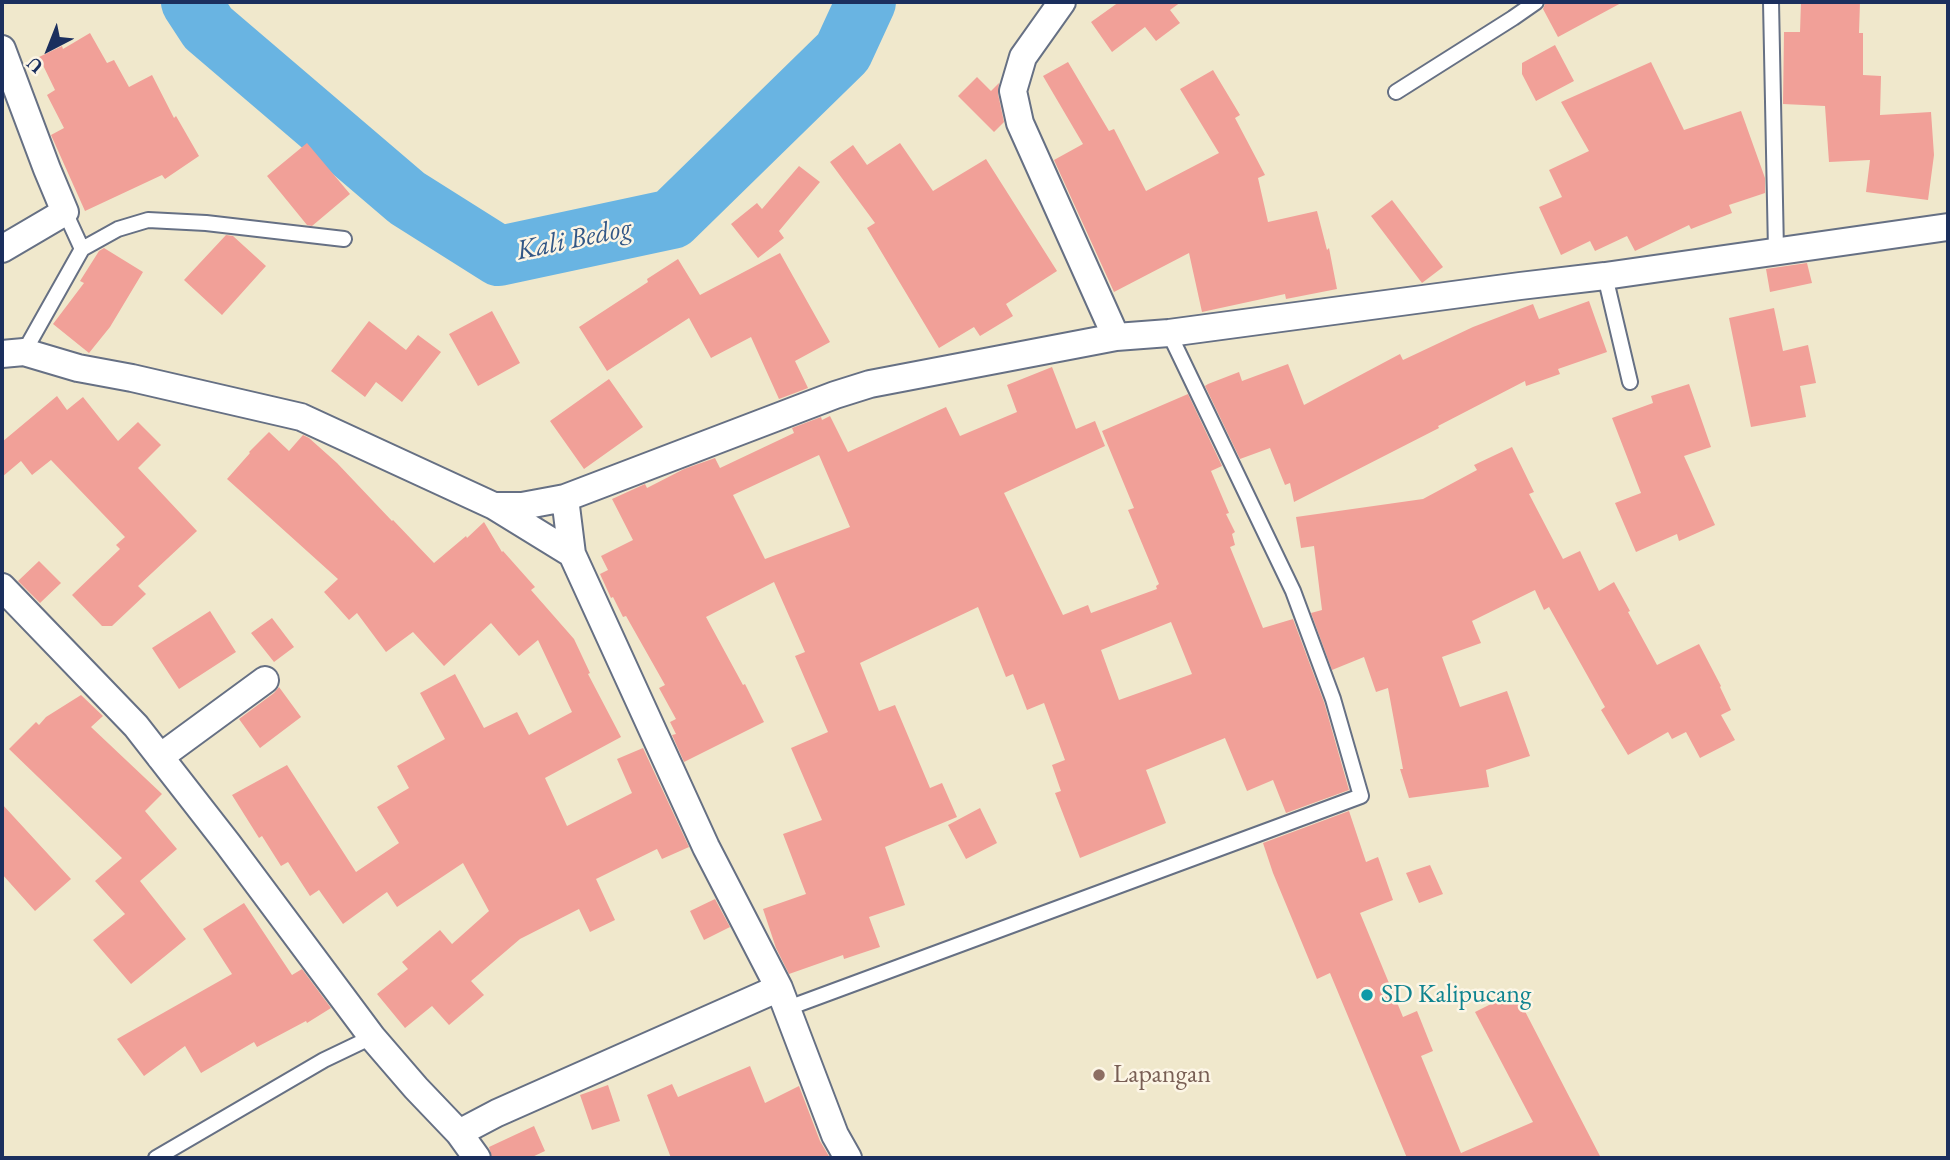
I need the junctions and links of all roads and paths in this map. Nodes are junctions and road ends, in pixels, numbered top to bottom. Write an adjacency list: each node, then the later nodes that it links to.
1 (1062, 2): 14 (street)
2 (1536, 2): 5 (lane)
3 (1771, 2): 11 (lane)
4 (2, 49): 6 (street)
5 (1396, 92)
6 (65, 212): 9 (lane); 10 (street)
7 (1948, 227): 11 (street)
8 (344, 239): 9 (lane)
9 (82, 248): 15 (lane)
10 (2, 249)
11 (1776, 251): 12 (street)
12 (1605, 276): 13 (street); 16 (lane)
13 (1169, 333): 14 (street); 23 (lane)
14 (1116, 337): 17 (street)
15 (13, 353): 18 (street)
16 (1630, 382)
17 (565, 498): 18 (street); 19 (street)
18 (494, 506): 19 (street)
19 (572, 554): 23 (street)
20 (2, 587): 22 (street)
21 (265, 680): 22 (street)
22 (160, 757): 24 (street)
23 (783, 998): 25 (street); 28 (street)
24 (372, 1037): 25 (street); 26 (lane)
25 (459, 1133): 27 (street)
26 (156, 1158)
27 (477, 1158)
28 (848, 1158)

